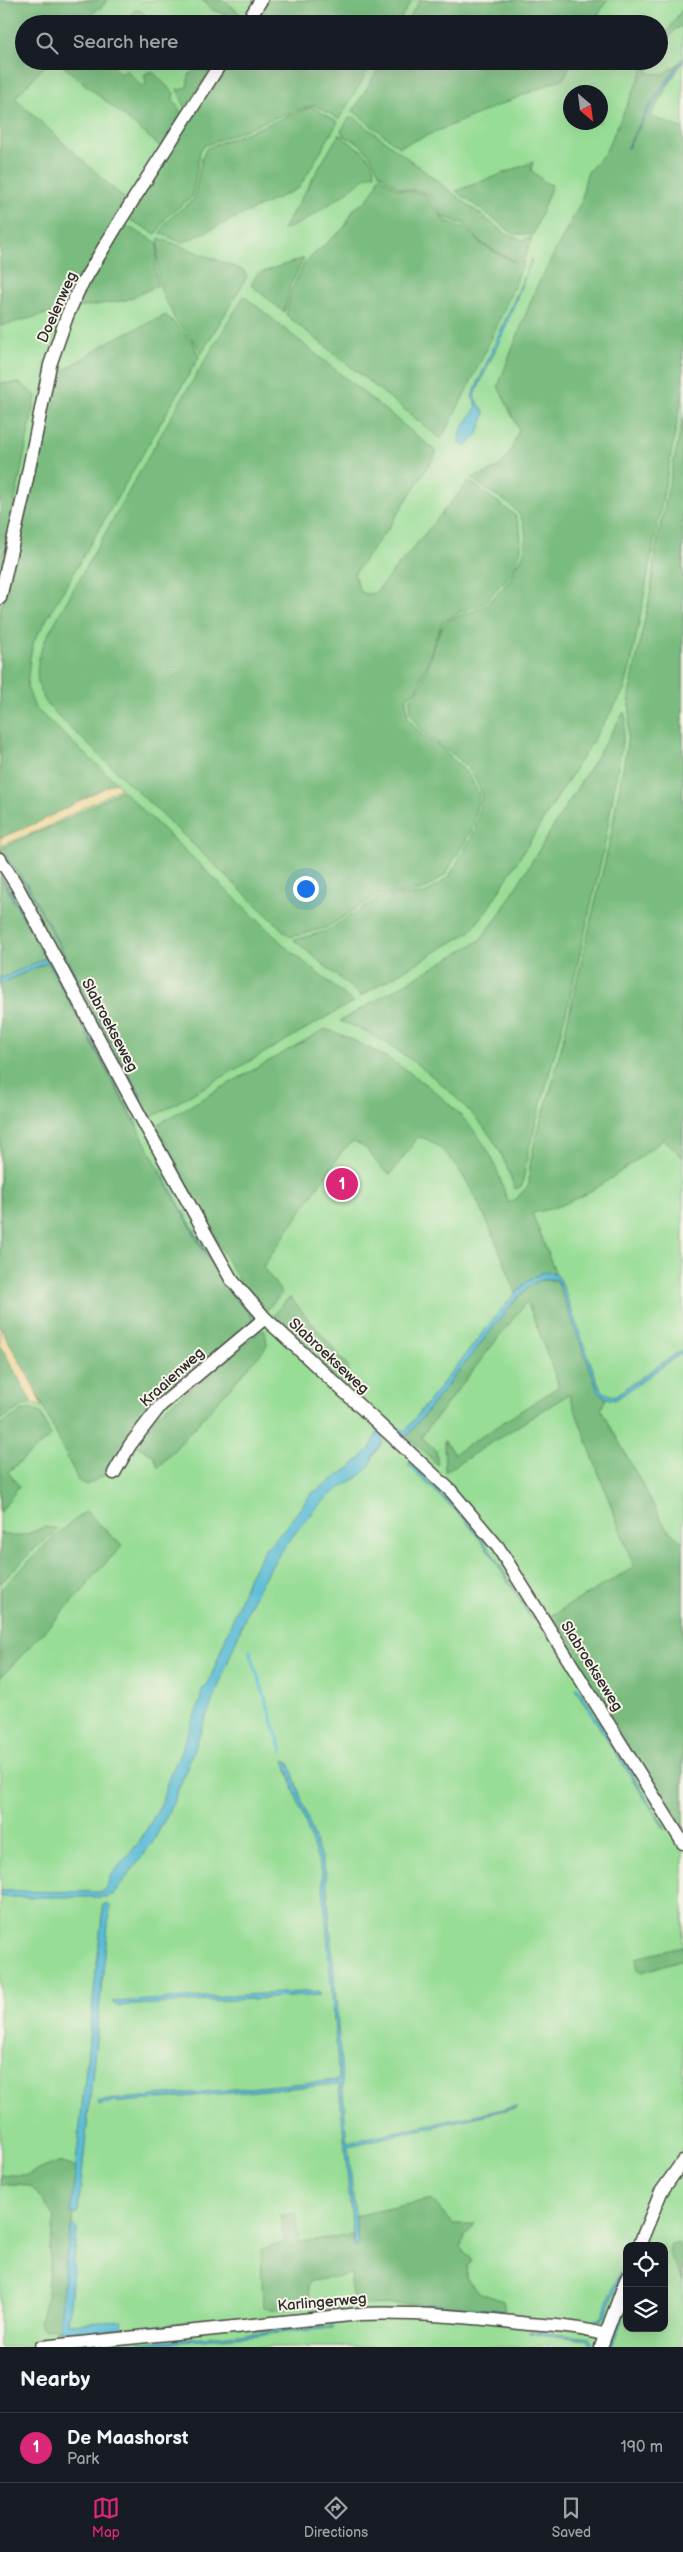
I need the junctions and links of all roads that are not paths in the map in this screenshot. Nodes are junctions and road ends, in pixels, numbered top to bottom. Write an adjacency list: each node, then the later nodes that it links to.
1 (261, 0): 2 (street)
2 (252, 15)
3 (216, 70): 4 (street, Doelenweg)
4 (0, 598)
5 (0, 859): 6 (street, Slabroekseweg)
6 (264, 1318): 7 (street, Kraaienweg); 8 (street, Slabroekseweg)
7 (114, 1472)
8 (683, 1843)
9 (683, 2161): 10 (street)
10 (641, 2242)
11 (623, 2287): 12 (street)
12 (603, 2341): 13 (street, Karlingerweg)
13 (41, 2347)

